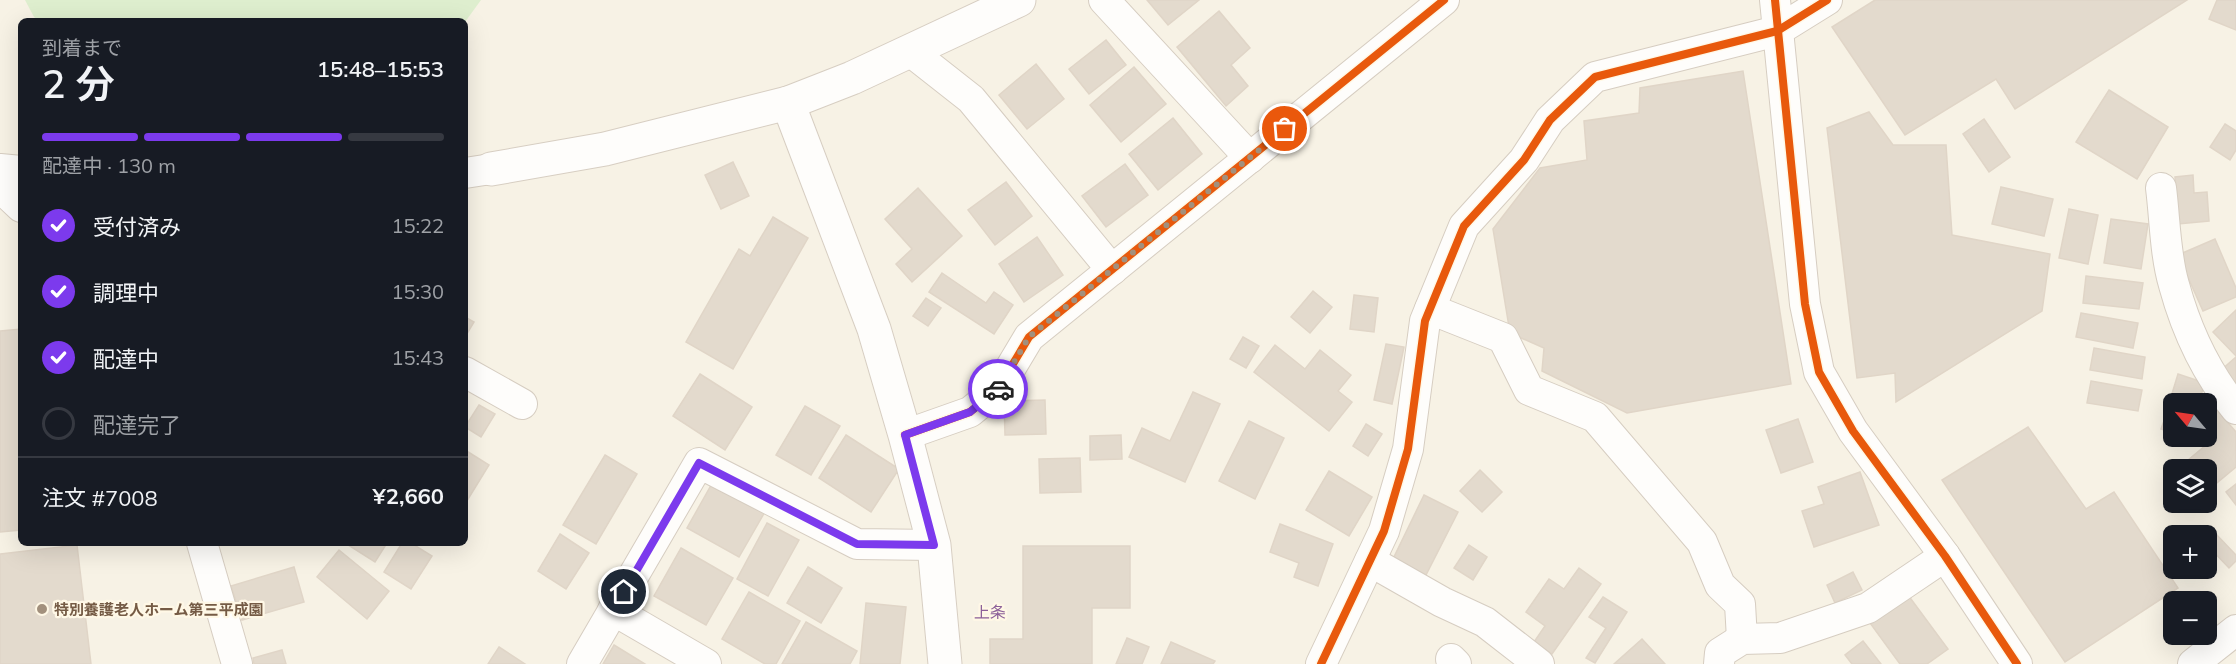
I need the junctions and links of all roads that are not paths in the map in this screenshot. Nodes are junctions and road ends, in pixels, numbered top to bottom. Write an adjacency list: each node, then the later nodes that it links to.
1 (1019, 0): 7 (street)
2 (1104, 0): 9 (street)
3 (1444, 0): 9 (street)
4 (1775, 0): 6 (street)
5 (1827, 0): 6 (street)
6 (1777, 31): 17 (street); 24 (street)
7 (910, 51): 8 (street); 16 (street)
8 (788, 104): 12 (street); 21 (street)
9 (1250, 158): 16 (street)
10 (0, 169): 11 (street)
11 (18, 171)
12 (478, 171)
13 (0, 187): 15 (street)
14 (2161, 188): 20 (street)
15 (18, 204)
16 (1112, 270): 21 (street)
17 (1430, 309): 25 (street); 28 (street)
18 (468, 374): 19 (street)
19 (522, 404)
20 (2236, 409)
21 (905, 435): 22 (street)
22 (934, 545): 26 (street); 32 (street)
23 (203, 546): 29 (street)
24 (1945, 556): 28 (street); 36 (street)
25 (1370, 561): 33 (street); 34 (street)
26 (613, 610): 30 (street); 31 (street)
27 (2236, 630): 37 (street)
28 (1742, 639): 35 (street)
29 (237, 664)
30 (582, 664)
31 (706, 664)
32 (945, 664)
33 (1321, 664)
34 (1539, 664)
35 (1719, 664)
36 (2017, 664)
37 (2193, 664)

